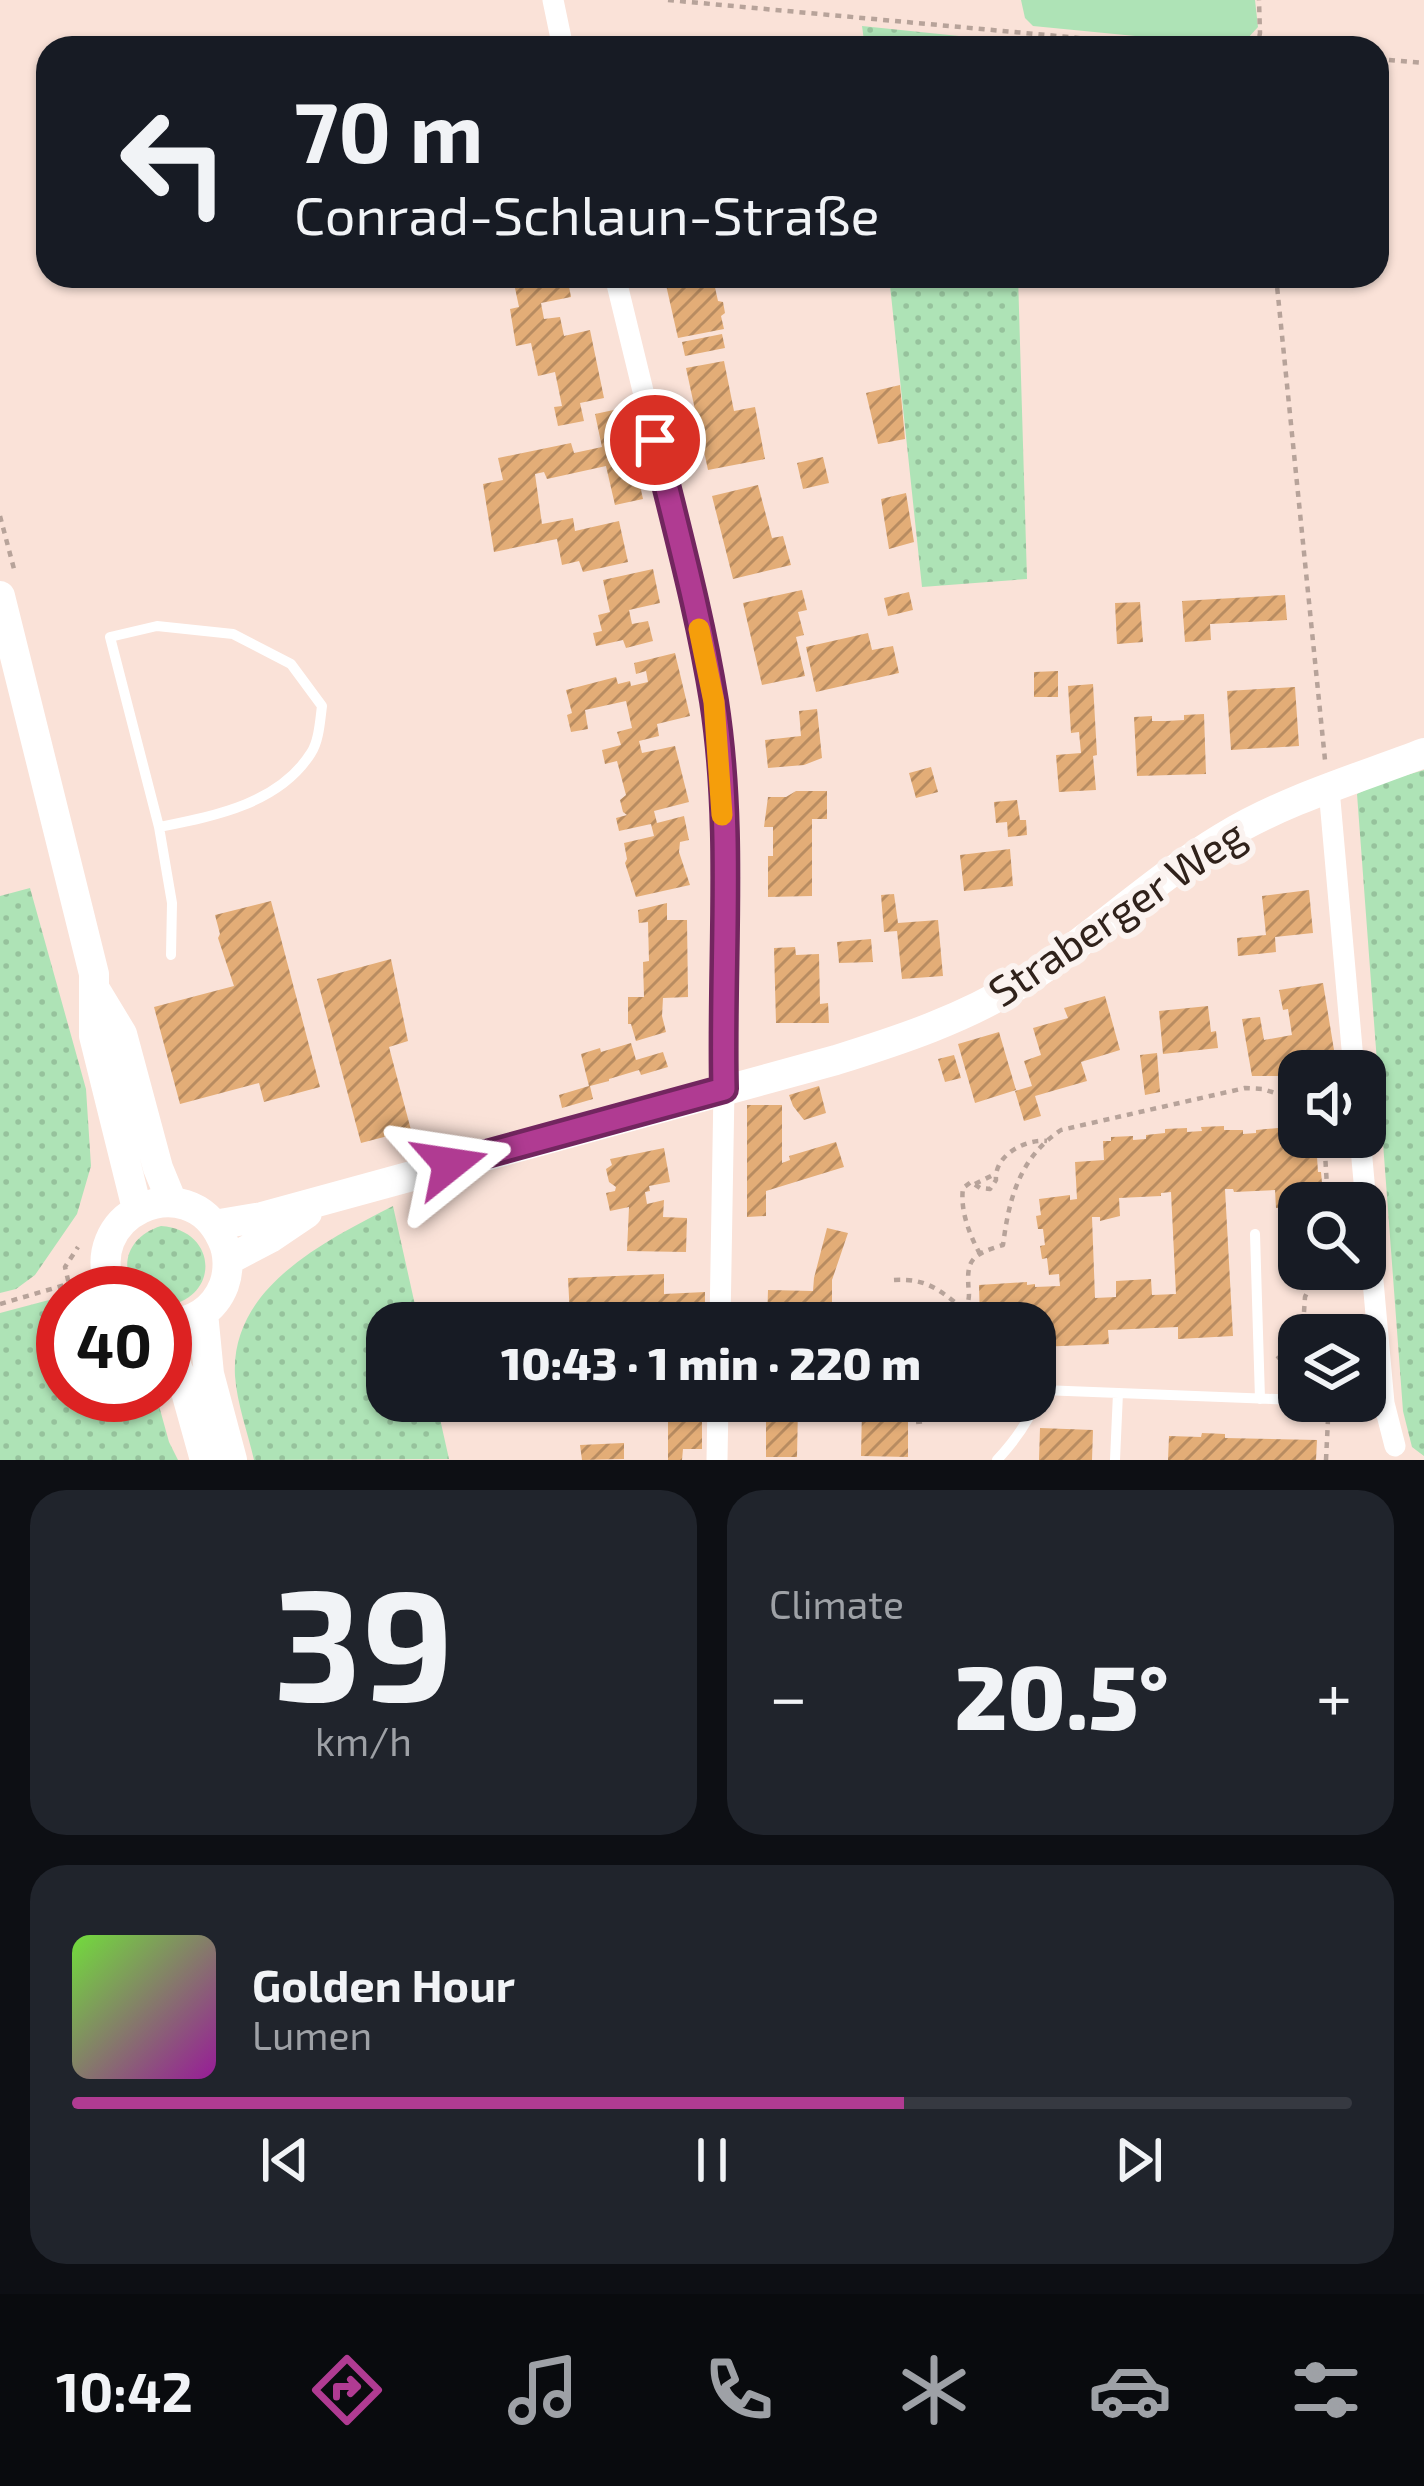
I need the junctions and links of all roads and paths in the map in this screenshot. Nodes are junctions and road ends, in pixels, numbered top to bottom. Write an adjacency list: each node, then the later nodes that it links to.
1 (553, 0): 4 (street)
2 (668, 0): 5 (path)
3 (1259, 0): 6 (path)
4 (560, 36)
5 (1057, 36)
6 (1259, 36)
7 (1389, 60): 8 (path)
8 (1424, 63)
9 (618, 288): 18 (street)
10 (1277, 288): 13 (path)
11 (0, 596): 16 (main road)
12 (1424, 753): 13 (main road, Straberger Weg)
13 (1328, 780): 17 (street); 18 (main road, Straberger Weg)
14 (159, 827): 14 (lane); 15 (lane)
15 (171, 955)
16 (96, 991): 23 (main road); 24 (main road)
17 (1352, 1050)
18 (724, 1089): 22 (main road, Straberger Weg); 32 (street)
19 (1278, 1094): 20 (path)
20 (1047, 1141): 27 (path); 27 (path)
21 (1362, 1158): 37 (street)
22 (350, 1192): 25 (main road, Straberger Weg); 28 (main road, Straberger Weg)
23 (172, 1202): 24 (main road); 25 (main road)
24 (137, 1209): 29 (main road)
25 (214, 1225): 28 (main road)
26 (1255, 1234): 40 (lane)
27 (980, 1254): 34 (path)
28 (228, 1260): 36 (main road)
29 (106, 1266)
30 (894, 1280): 33 (path)
31 (36, 1296): 35 (path)
32 (720, 1302)
33 (954, 1302)
34 (967, 1302)
35 (0, 1304)
36 (203, 1313): 38 (main road); 48 (main road)
37 (1376, 1314)
38 (192, 1318)
39 (1118, 1393): 40 (lane); 50 (lane); 51 (lane)
40 (1260, 1399): 41 (lane)
41 (1278, 1399)
42 (1386, 1411): 46 (street)
43 (192, 1413): 47 (main road)
44 (718, 1422): 49 (street)
45 (1325, 1422): 52 (path)
46 (1395, 1446)
47 (205, 1460)
48 (232, 1460)
49 (717, 1460)
50 (997, 1460)
51 (1115, 1460)
52 (1326, 1460)

